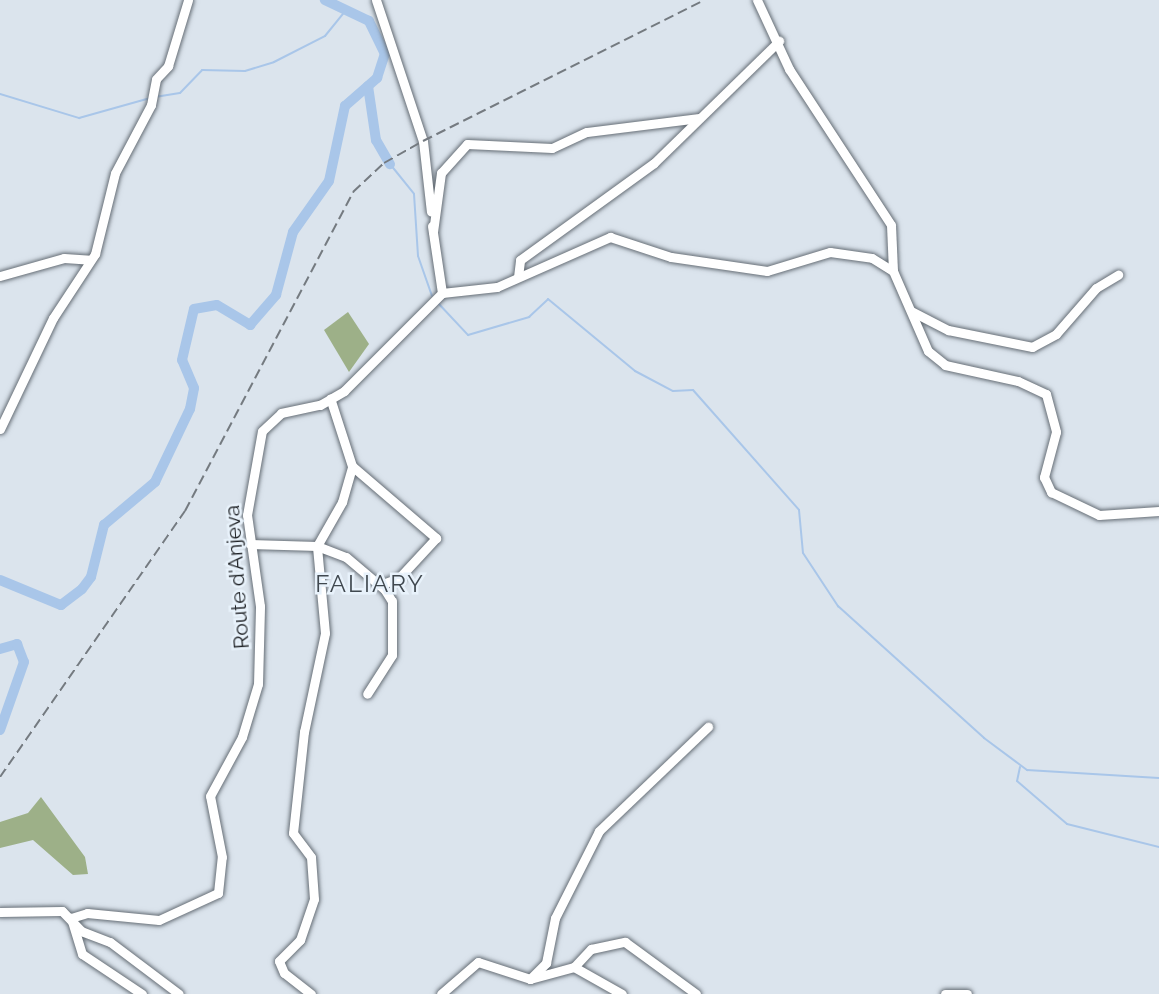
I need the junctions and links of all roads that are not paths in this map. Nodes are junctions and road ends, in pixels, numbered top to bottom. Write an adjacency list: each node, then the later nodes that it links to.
1 (188, 0): 7 (street)
2 (376, 0): 6 (street)
3 (757, 0): 4 (street)
4 (779, 41): 5 (street); 8 (street)
5 (701, 117): 6 (street); 12 (street)
6 (433, 232): 9 (street)
7 (90, 260): 11 (street); 17 (street)
8 (893, 271): 12 (street); 15 (street)
9 (442, 272): 13 (street); 14 (street)
10 (1118, 275): 15 (street)
11 (0, 276)
12 (518, 277): 13 (street)
13 (459, 291): 14 (street)
14 (438, 296): 16 (street, Route d'Anjeva)
15 (909, 310): 19 (street)
16 (330, 398): 18 (street); 20 (street, Route d'Anjeva)
17 (0, 429)
18 (352, 466): 21 (street); 22 (street)
19 (1159, 511)
20 (250, 544): 21 (street); 26 (street, Route d'Anjeva)
21 (317, 546): 22 (street); 31 (street)
22 (378, 585): 23 (street)
23 (367, 694)
24 (708, 727): 28 (street)
25 (0, 912): 26 (street)
26 (72, 918): 29 (street); 30 (street)
27 (574, 967): 28 (street); 33 (street); 34 (street)
28 (530, 979): 32 (street)
29 (142, 994)
30 (179, 994)
31 (311, 994)
32 (441, 994)
33 (622, 994)
34 (696, 994)
35 (945, 994): 36 (street)
36 (967, 994)

